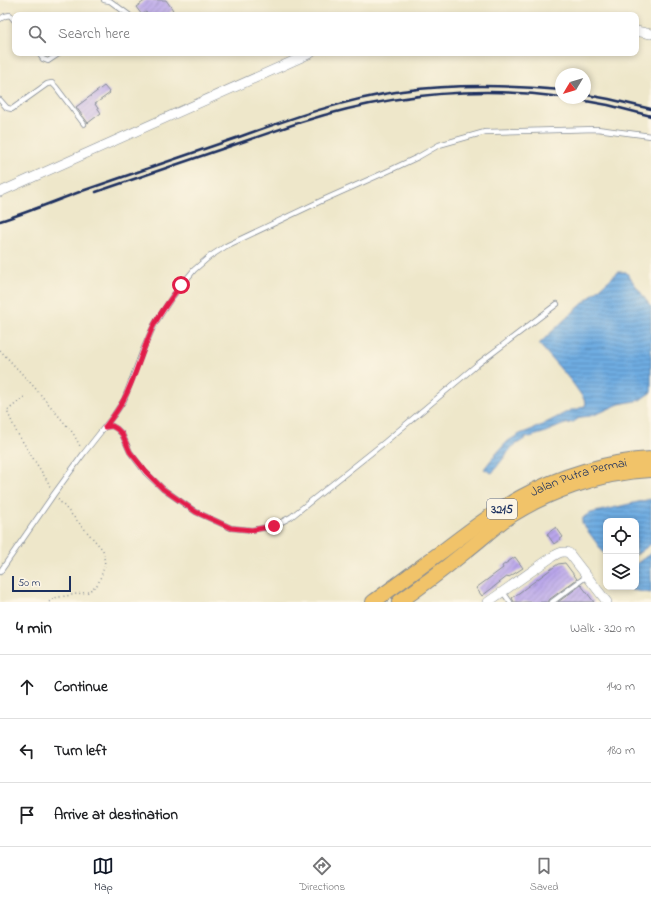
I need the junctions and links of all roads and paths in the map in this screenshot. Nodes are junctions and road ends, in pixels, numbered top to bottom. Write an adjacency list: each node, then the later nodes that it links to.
1 (104, 0): 2 (lane)
2 (112, 0): 3 (lane)
3 (125, 12)
4 (12, 17): 5 (lane)
5 (0, 19)
6 (639, 32): 7 (street)
7 (651, 34)
8 (41, 56): 9 (lane)
9 (56, 56)
10 (305, 56): 14 (street)
11 (0, 100): 12 (lane)
12 (84, 124)
13 (651, 136): 18 (lane)
14 (0, 192)
15 (557, 304): 18 (lane)
16 (0, 350): 19 (path)
17 (24, 397): 22 (path)
18 (105, 427): 19 (lane)
19 (84, 454): 22 (lane)
20 (651, 459): 27 (main road, Jalan Putra Permai / 3215)
21 (651, 470): 28 (main road, Jalan Putra Permai / 3215)
22 (54, 494): 23 (lane); 26 (path)
23 (0, 572)
24 (587, 576): 25 (street); 31 (lane); 32 (street)
25 (503, 592): 29 (street); 30 (lane)
26 (49, 602)
27 (373, 602)
28 (400, 602)
29 (488, 602)
30 (510, 602)
31 (552, 602)
32 (607, 602)

